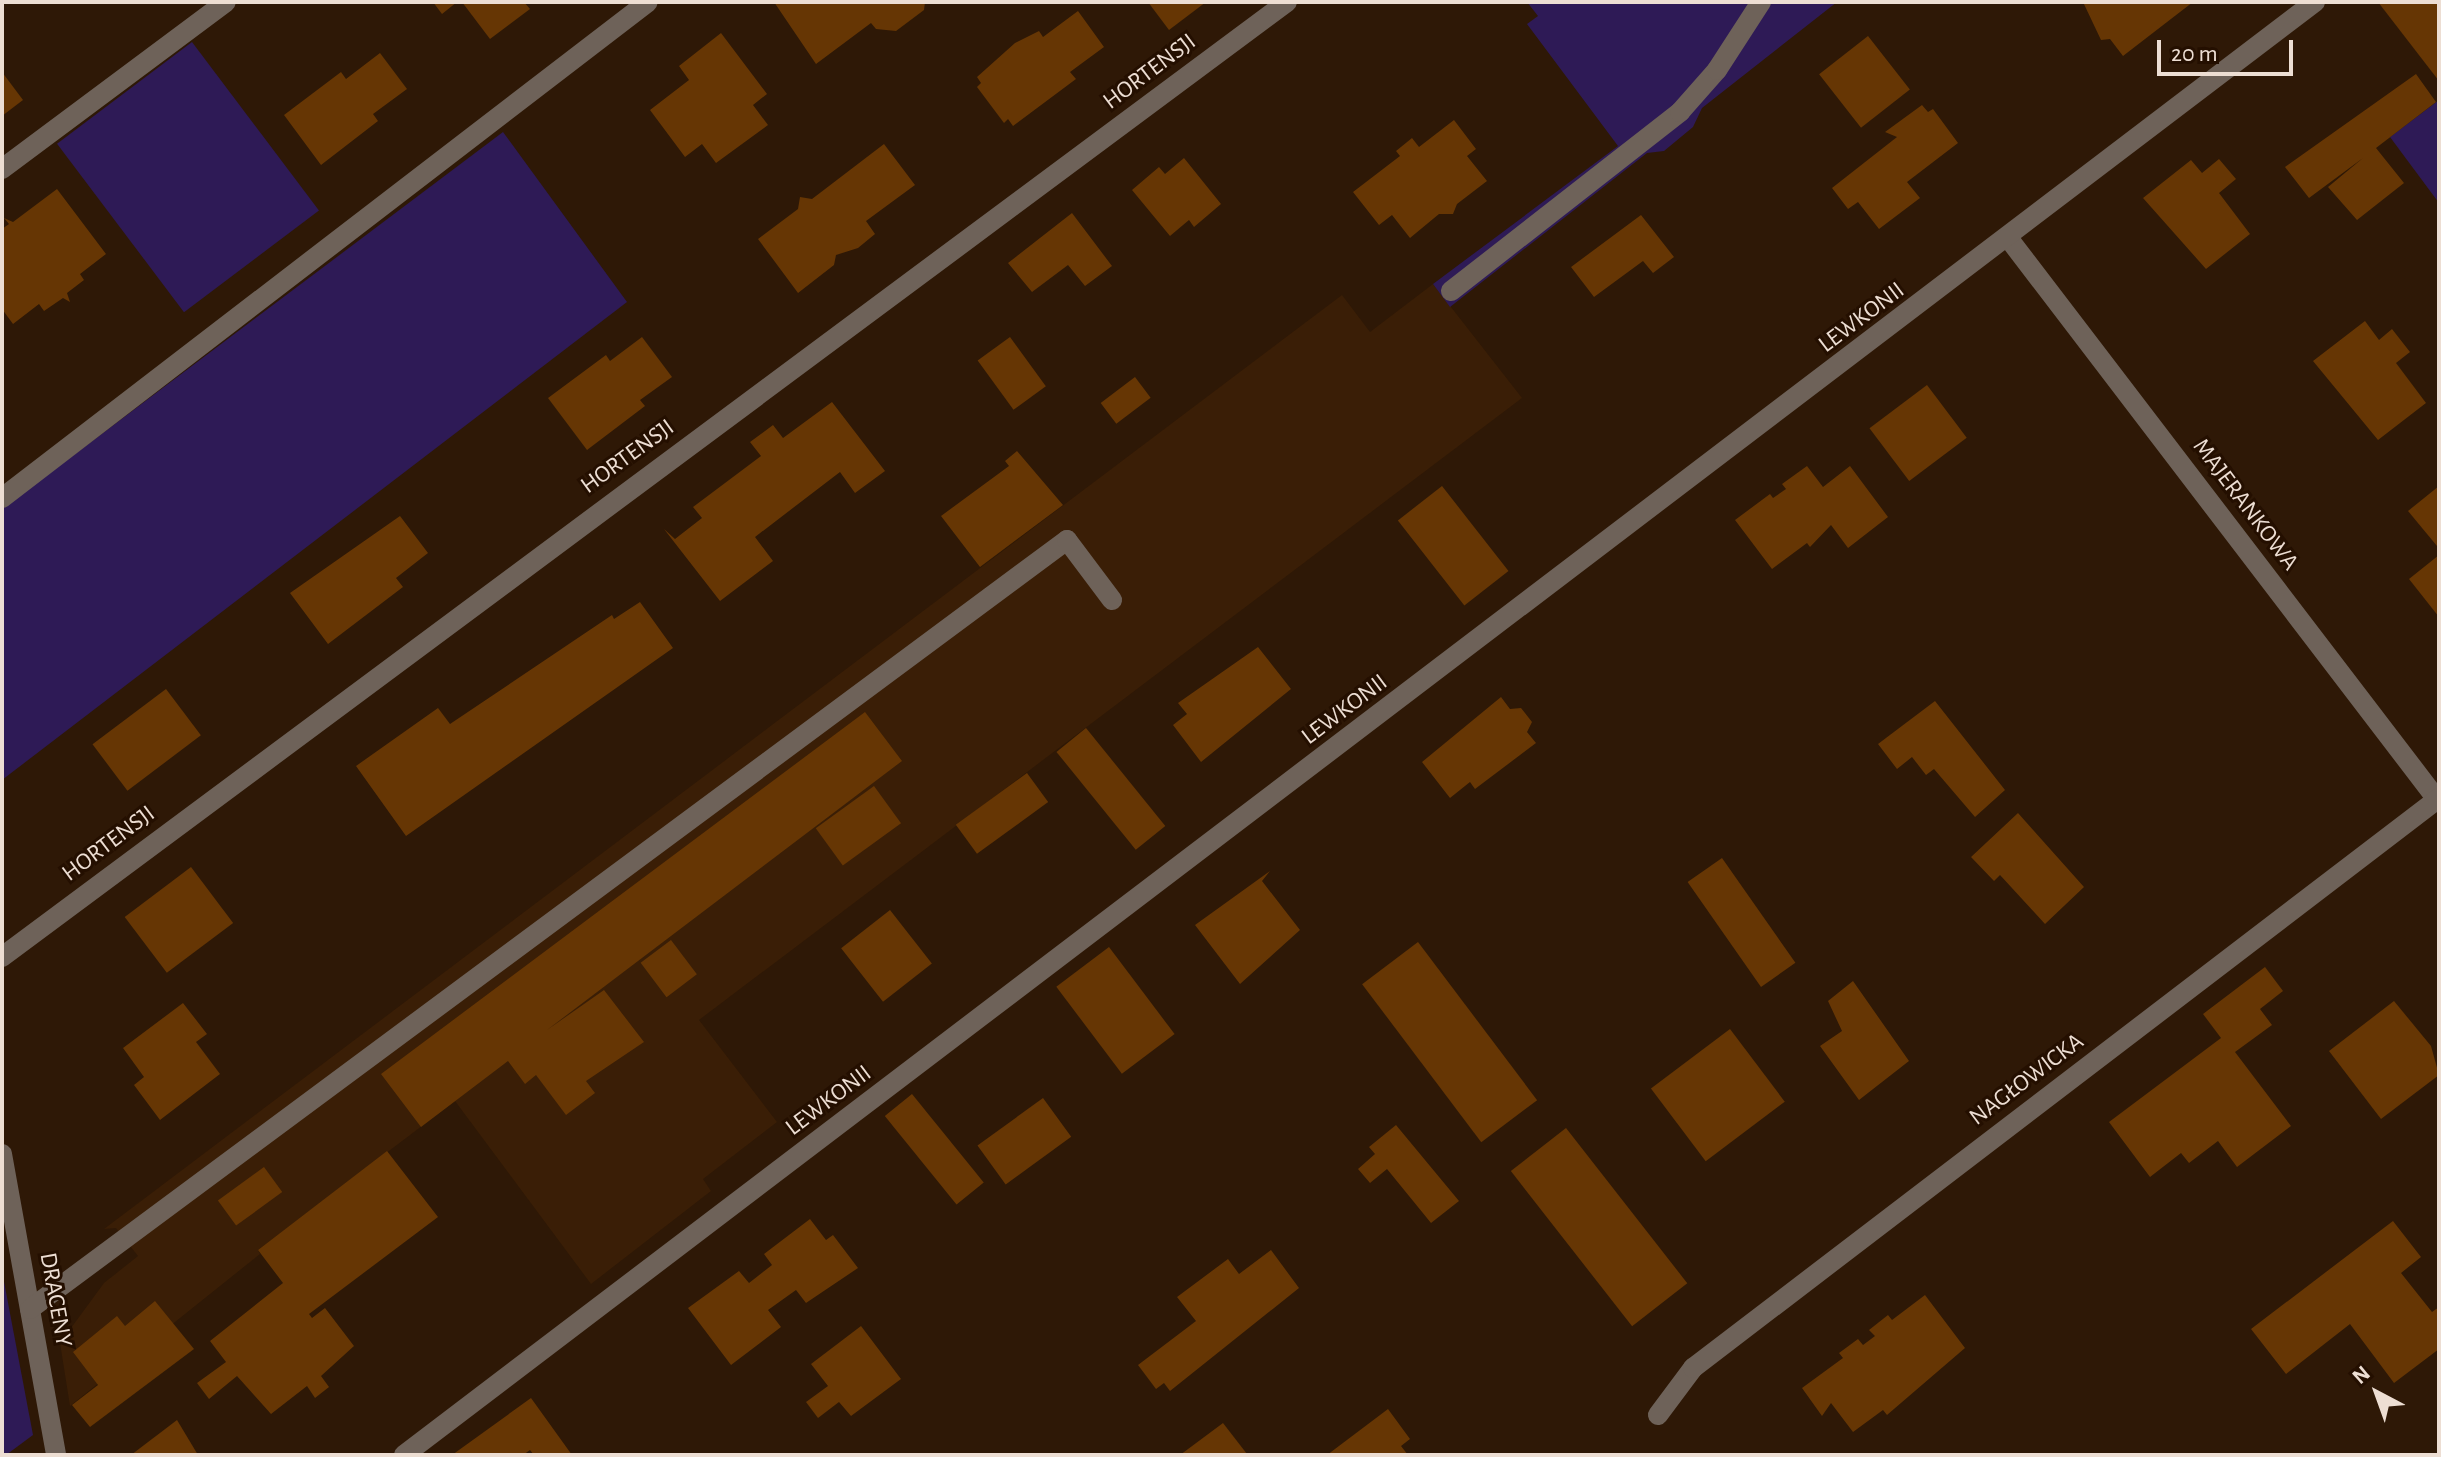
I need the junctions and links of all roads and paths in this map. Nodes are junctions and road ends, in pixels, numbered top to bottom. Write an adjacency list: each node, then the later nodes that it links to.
1 (226, 2): 6 (street)
2 (648, 2): 9 (street)
3 (1287, 2): 12 (street, HORTENSJI)
4 (1761, 2): 8 (street)
5 (2315, 2): 7 (street, LEWKONII)
6 (2, 169)
7 (2009, 239): 11 (street, MAJERANKOWA); 17 (street, LEWKONII)
8 (1451, 291)
9 (2, 498)
10 (1112, 600): 14 (street)
11 (2438, 800): 15 (street, NAGŁOWICKA)
12 (2, 957)
13 (2, 1154): 14 (street, DRACENY)
14 (30, 1309): 16 (street, DRACENY)
15 (1658, 1415)
16 (56, 1455)
17 (404, 1455)

